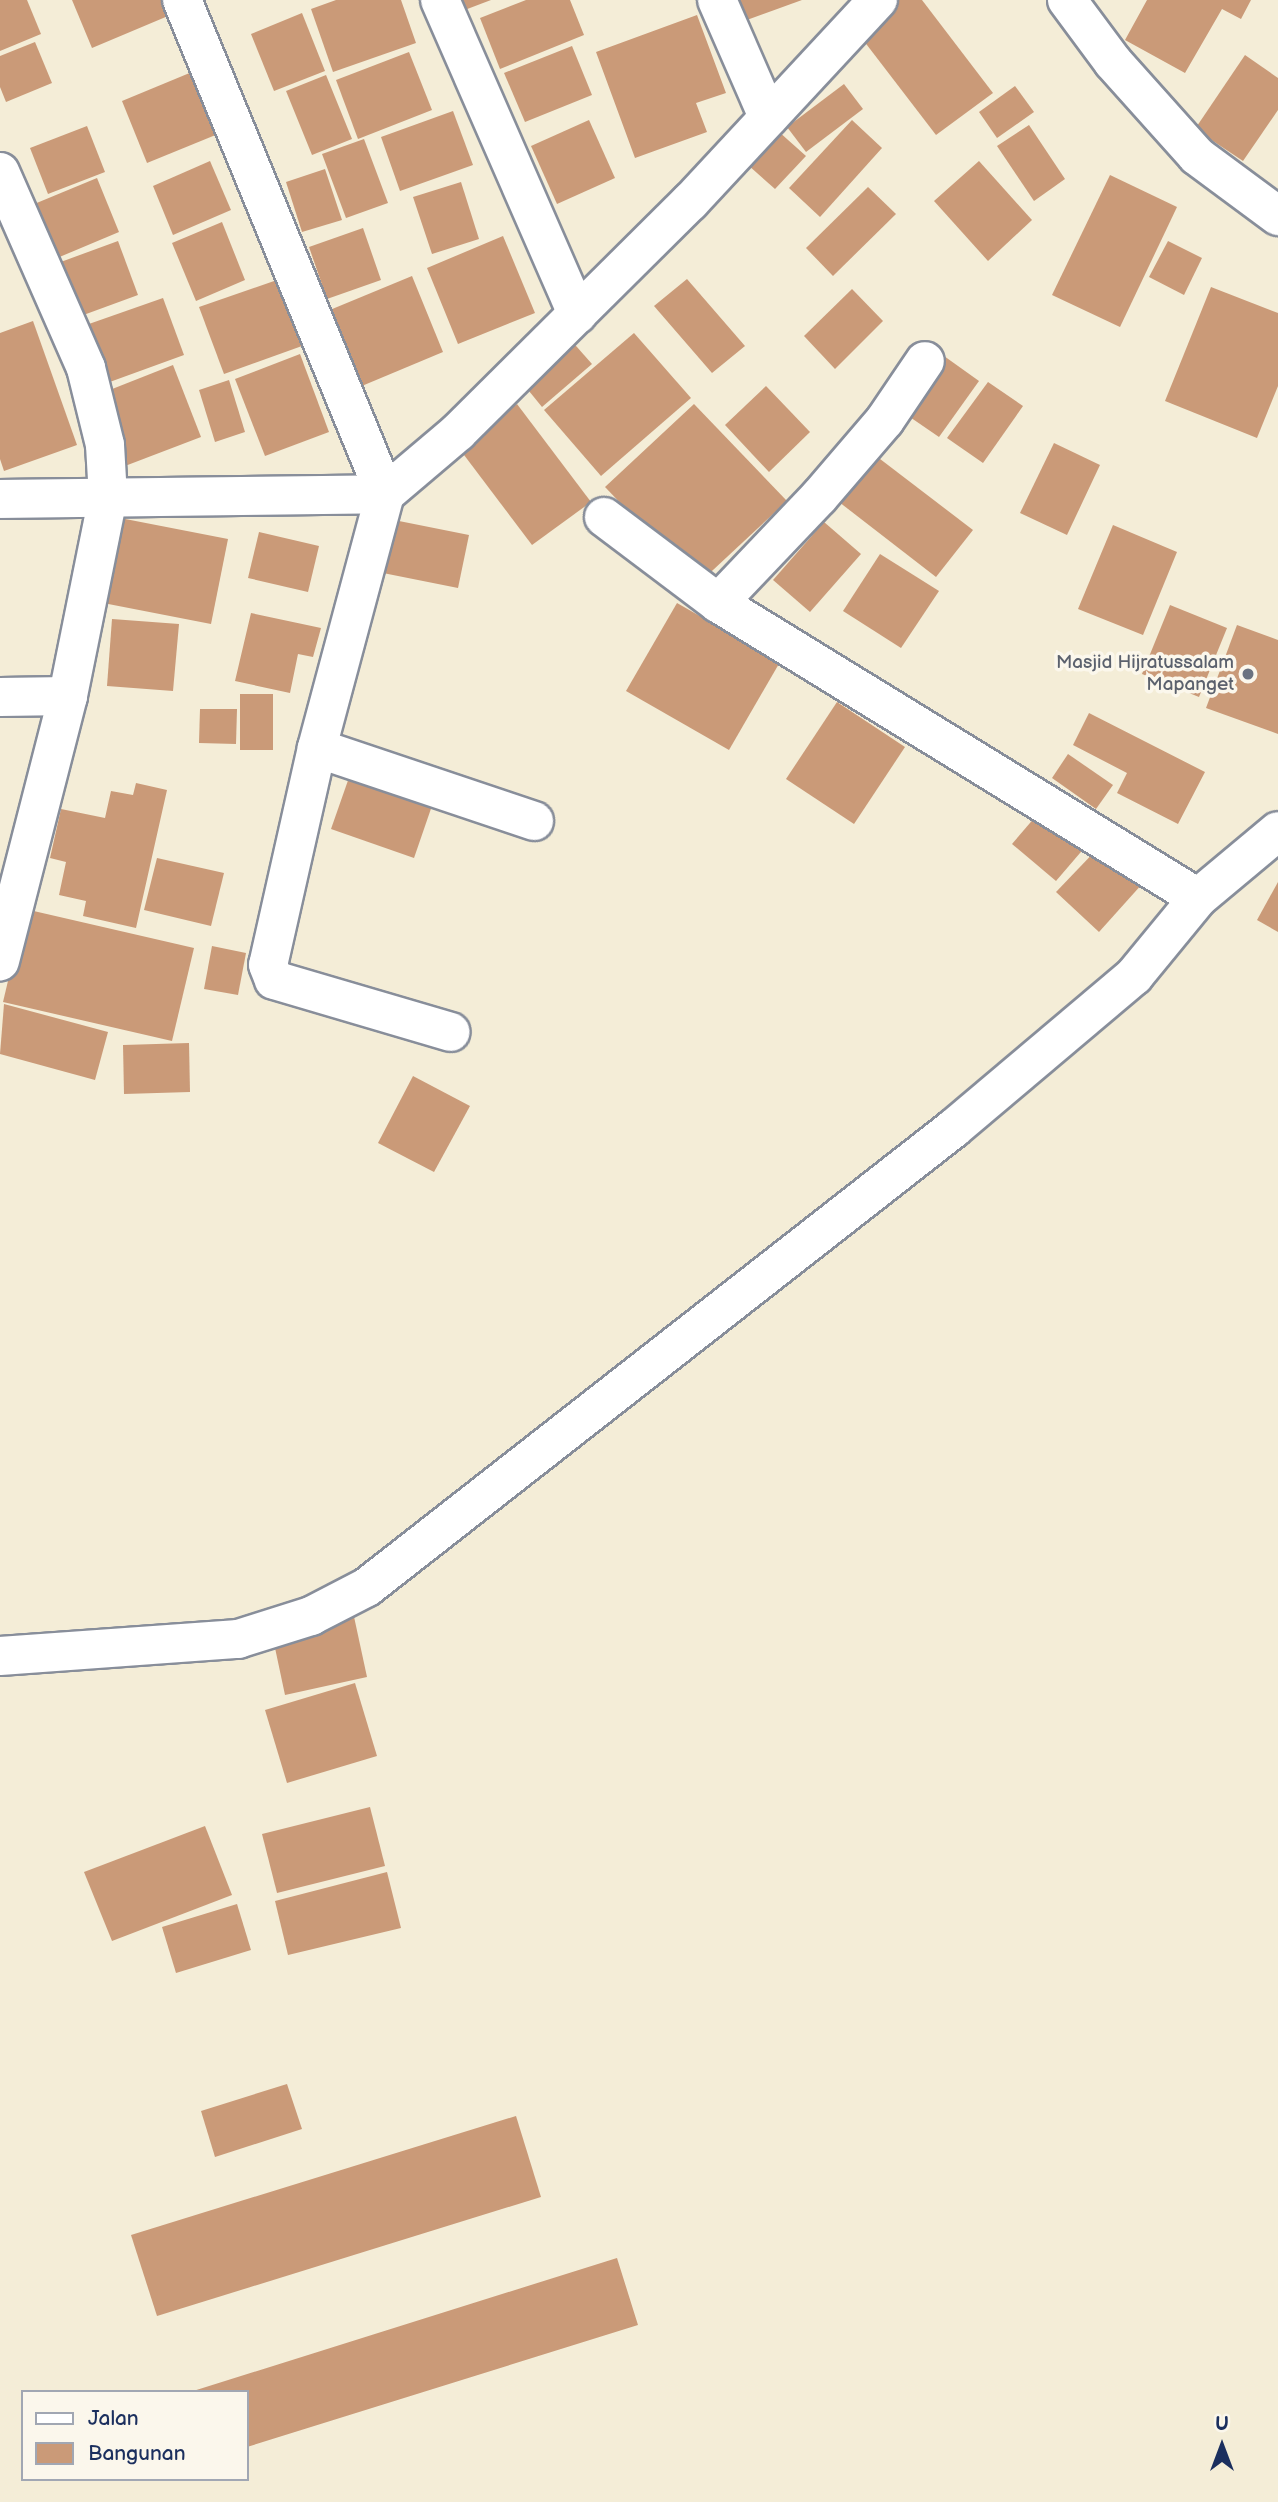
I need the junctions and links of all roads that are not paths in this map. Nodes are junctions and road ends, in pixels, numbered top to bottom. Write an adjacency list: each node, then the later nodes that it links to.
1 (182, 0): 11 (street)
2 (440, 0): 9 (street)
3 (717, 0): 6 (street)
4 (878, 0): 6 (street)
5 (1067, 0): 8 (street)
6 (768, 117): 9 (street)
7 (4, 190): 12 (street)
8 (1278, 216)
9 (577, 314): 11 (street)
10 (925, 361): 15 (street)
11 (385, 494): 12 (street); 18 (street)
12 (108, 497): 13 (street); 16 (street)
13 (0, 499)
14 (604, 517): 15 (street)
15 (718, 603): 21 (street)
16 (68, 696): 17 (street); 22 (street)
17 (0, 697)
18 (317, 748): 19 (street); 23 (street)
19 (534, 821)
20 (1278, 831): 21 (street)
21 (1198, 898): 24 (street)
22 (0, 961)
23 (451, 1032)
24 (0, 1656)

